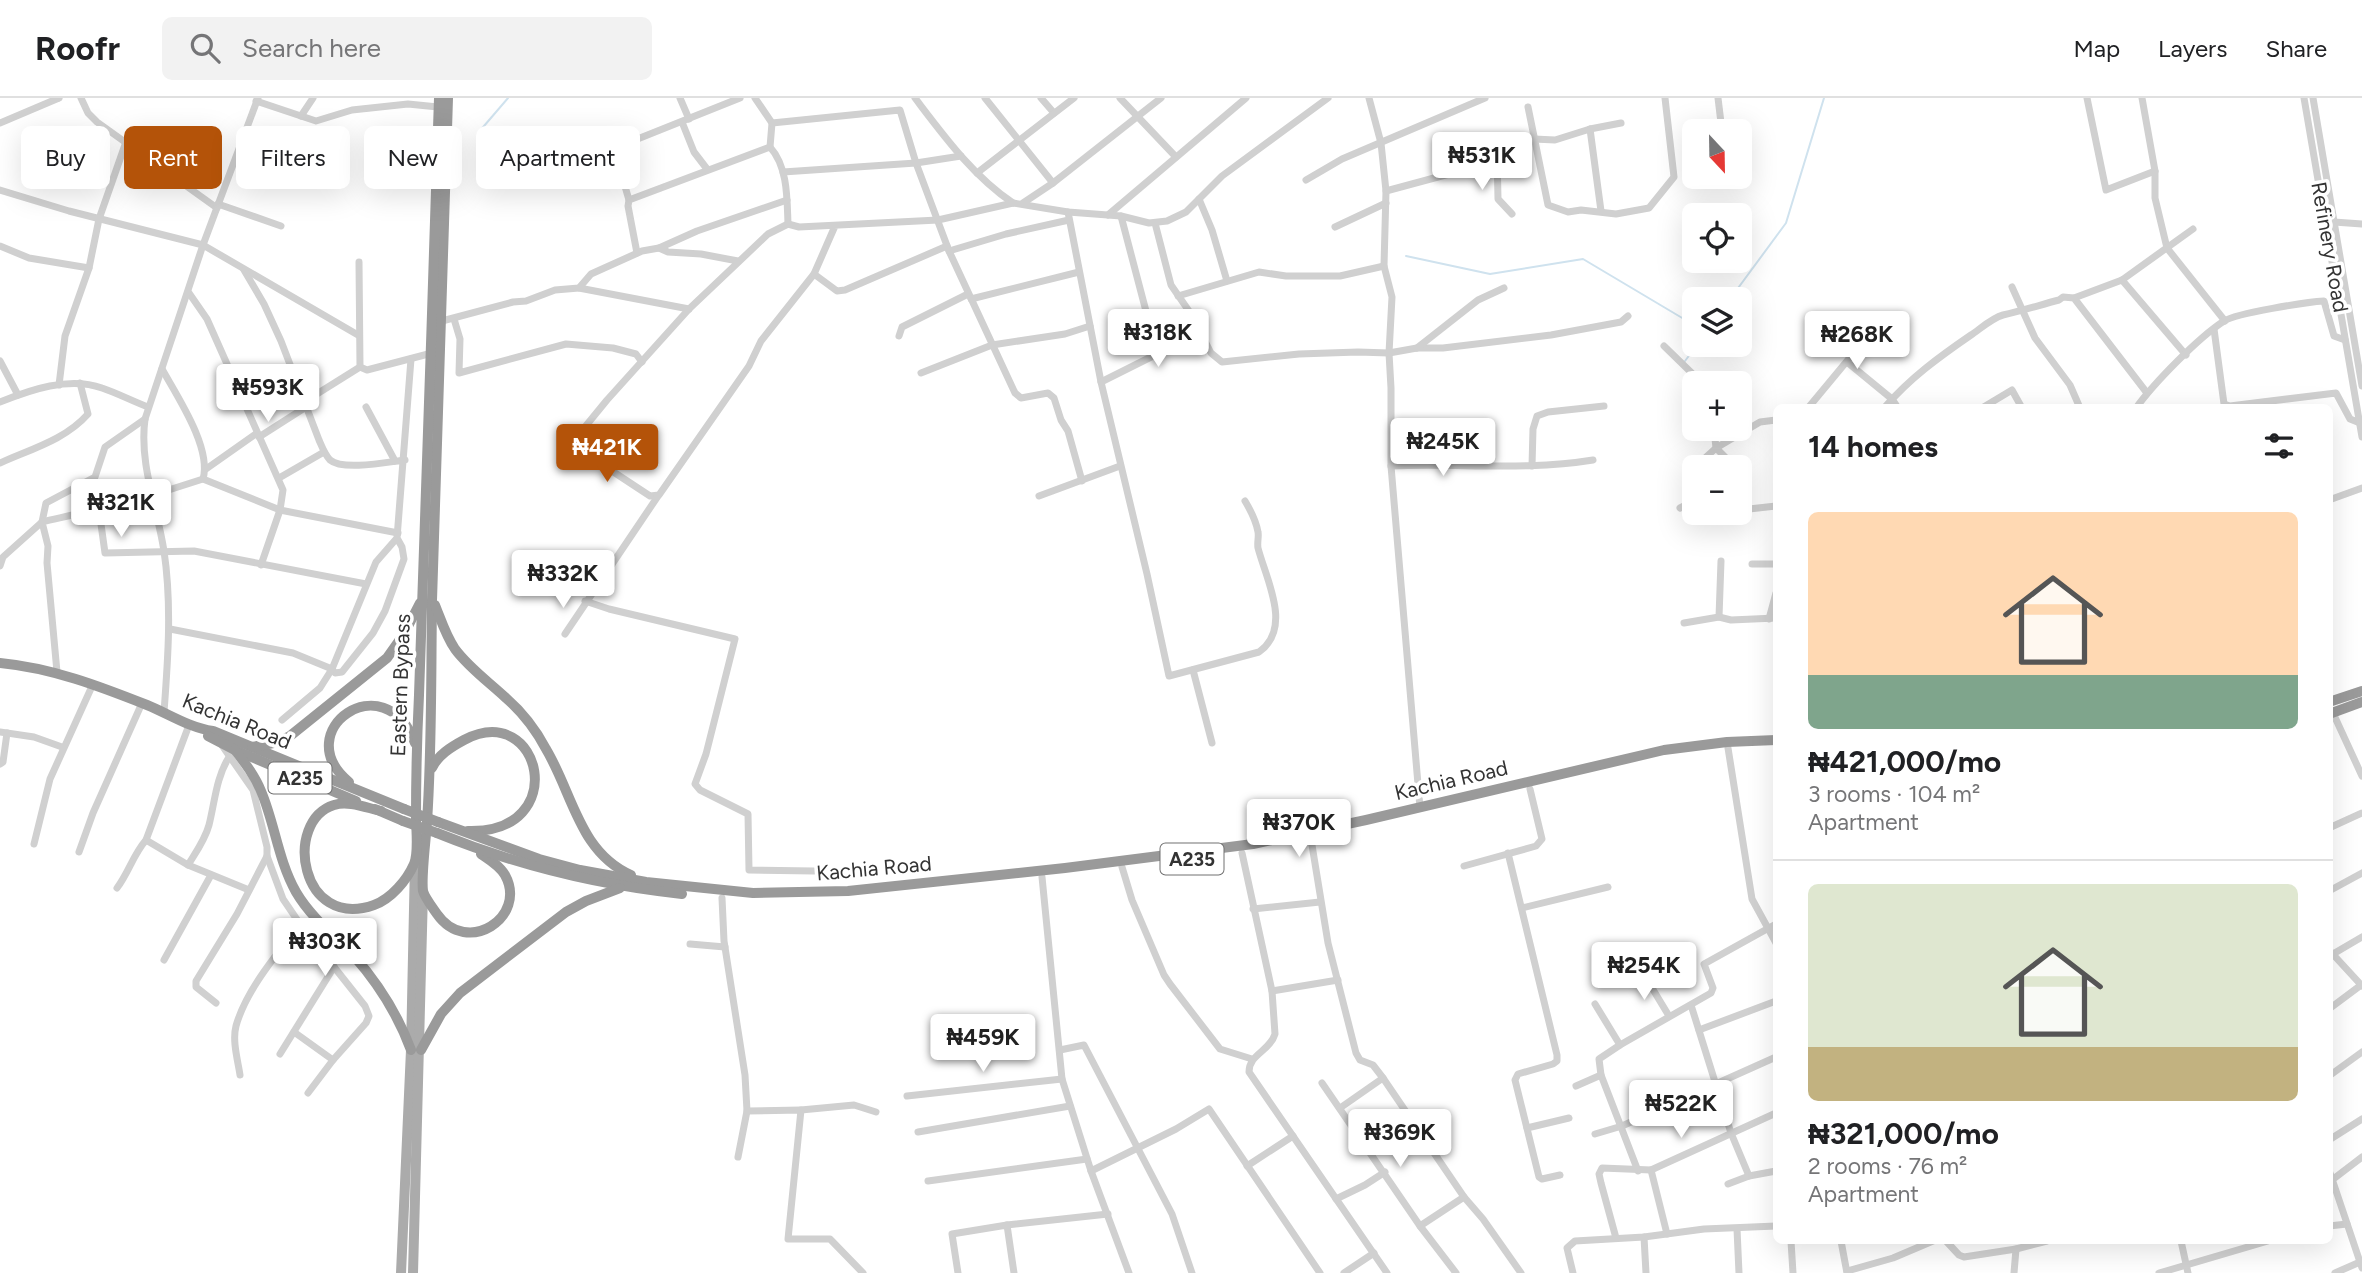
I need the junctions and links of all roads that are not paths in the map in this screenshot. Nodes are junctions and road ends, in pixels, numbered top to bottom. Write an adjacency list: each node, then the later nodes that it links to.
1 (59, 98): 33 (street)
2 (81, 98): 38 (street)
3 (313, 98): 28 (street)
4 (448, 98): 107 (highway, Eastern Bypass)
5 (680, 98): 31 (street)
6 (740, 98): 31 (street)
7 (755, 98): 32 (street)
8 (915, 98): 43 (street)
9 (985, 98): 36 (street)
10 (1041, 98): 27 (street)
11 (1074, 98): 27 (street)
12 (1120, 98): 29 (street)
13 (1161, 98): 29 (street)
14 (1247, 98): 44 (street)
15 (1328, 98): 57 (street)
16 (1369, 98): 39 (street)
17 (1485, 98): 39 (street)
18 (1665, 98): 64 (street)
19 (1718, 98): 30 (street)
20 (2087, 98): 48 (street)
21 (2142, 98): 48 (street)
22 (2304, 98): 113 (street, Refinery Road)
23 (2312, 98): 71 (street, Refinery Road)
24 (257, 99): 28 (street); 63 (street)
25 (438, 102): 28 (street); 117 (highway, Eastern Bypass)
26 (1528, 107): 37 (street)
27 (1054, 113): 36 (street)
28 (301, 117)
29 (1137, 118): 44 (street); 53 (street)
30 (1721, 119)
31 (686, 120): 47 (street); 58 (street)
32 (772, 122): 40 (street); 45 (street)
33 (0, 123)
34 (1621, 123): 35 (street)
35 (1590, 129): 37 (street); 64 (street)
36 (1019, 139): 50 (street); 53 (street)
37 (1534, 139): 42 (street); 64 (street)
38 (124, 141)
39 (1381, 143): 52 (street); 56 (street)
40 (770, 147): 47 (street); 49 (street)
41 (124, 148): 69 (street)
42 (1497, 152): 46 (street); 65 (street)
43 (961, 156): 45 (street); 50 (street)
44 (1176, 157): 66 (street)
45 (916, 163): 49 (street); 70 (street)
46 (1475, 163): 51 (street); 56 (street)
47 (707, 169): 58 (street)
48 (2155, 171): 83 (street)
49 (783, 172): 59 (street)
50 (977, 173): 60 (street)
51 (1486, 179)
52 (1306, 180)
53 (1053, 183): 61 (street)
54 (194, 189): 63 (street)
55 (0, 190): 69 (street)
56 (1386, 191): 62 (street)
57 (1199, 199): 72 (street); 93 (street)
58 (629, 200): 84 (street)
59 (787, 200): 73 (street); 81 (street)
60 (1013, 203): 61 (street); 70 (street)
61 (1023, 203): 68 (street)
62 (1386, 203): 77 (street); 87 (street)
63 (218, 206): 75 (street); 79 (street)
64 (1601, 211)
65 (1512, 214)
66 (1108, 215): 67 (street); 68 (street)
67 (1121, 215): 72 (street); 118 (street)
68 (1069, 216): 82 (street); 90 (street)
69 (99, 219): 79 (street); 88 (street)
70 (938, 220): 76 (street); 82 (street)
71 (2334, 222): 74 (street); 132 (street, Refinery Road)
72 (1155, 223): 98 (street)
73 (788, 224): 76 (street); 85 (street)
74 (2362, 224)
75 (281, 226)
76 (835, 226): 91 (street)
77 (1335, 228)
78 (2193, 229): 83 (street)
79 (203, 245): 89 (street); 97 (street)
80 (0, 246): 88 (street)
81 (659, 248): 84 (street); 85 (street)
82 (948, 248): 91 (street); 99 (street)
83 (2166, 248): 92 (street); 106 (street)
84 (637, 253): 95 (street)
85 (738, 261): 101 (street)
86 (359, 262): 111 (street)
87 (1384, 266): 93 (street); 119 (street)
88 (89, 268): 131 (street)
89 (244, 269): 111 (street); 146 (street)
90 (1080, 272): 99 (street); 108 (street)
91 (814, 274): 173 (street)
92 (2122, 280): 100 (street); 120 (street)
93 (1227, 282): 98 (street)
94 (2012, 287): 102 (street)
95 (579, 288): 101 (street); 105 (street)
96 (1504, 288): 116 (street)
97 (189, 293): 126 (street); 153 (street)
98 (1178, 296): 109 (street)
99 (970, 297): 112 (street); 114 (street)
100 (2074, 298): 102 (street); 133 (street)
101 (689, 309): 123 (street)
102 (2021, 309): 135 (street); 142 (street)
103 (1629, 316): 116 (street)
104 (1891, 318): 124 (street)
105 (454, 319): 107 (street); 123 (street)
106 (2225, 320): 110 (street); 113 (street)
107 (442, 321): 189 (highway, Eastern Bypass)
108 (1090, 326): 114 (street); 129 (street)
109 (1197, 327): 118 (street); 119 (street)
110 (2214, 329): 120 (street); 144 (street)
111 (358, 335): 125 (street)
112 (899, 336)
113 (2345, 340): 152 (street, Refinery Road)
114 (992, 345): 128 (street); 170 (street)
115 (1664, 346): 127 (street)
116 (1417, 348): 119 (street)
117 (432, 353): 121 (street); 189 (highway, Eastern Bypass)
118 (1157, 353): 129 (street)
119 (1389, 353): 165 (street)
120 (2186, 355): 133 (street)
121 (411, 359): 125 (street); 160 (street)
122 (0, 361): 134 (street)
123 (642, 362): 173 (street)
124 (1847, 362): 135 (street); 137 (street)
125 (360, 367): 146 (street)
126 (162, 369): 148 (street); 167 (street)
127 (1690, 371)
128 (921, 373)
129 (1101, 382): 164 (street)
130 (80, 383): 131 (street); 148 (street); 163 (street)
131 (59, 385): 134 (street)
132 (2362, 386)
133 (2147, 393): 143 (street)
134 (18, 395): 136 (street)
135 (1892, 399): 138 (street); 139 (street)
136 (0, 402)
137 (1811, 404)
138 (1888, 404)
139 (1895, 404)
140 (1989, 404): 141 (street)
141 (2020, 404)
142 (2078, 404)
143 (2139, 404)
144 (2224, 404)
145 (2247, 404): 152 (street)
146 (305, 405): 153 (street); 157 (street)
147 (1604, 406): 166 (street)
148 (148, 407): 150 (street)
149 (366, 407): 162 (street)
150 (145, 418): 172 (street); 180 (street)
151 (1773, 421): 156 (street)
152 (2360, 423): 154 (street, Refinery Road)
153 (258, 435): 167 (street); 168 (street)
154 (2362, 437)
155 (1715, 441): 156 (street)
156 (1716, 448): 158 (street); 159 (street)
157 (324, 452): 162 (street); 168 (street)
158 (1708, 455)
159 (1723, 455)
160 (405, 460): 162 (street); 181 (street)
161 (1592, 460): 166 (street)
162 (395, 461)
163 (0, 463)
164 (1120, 466): 170 (street); 198 (street)
165 (1391, 466): 166 (street); 224 (street)
166 (1532, 466)
167 (206, 469): 169 (street)
168 (279, 478): 179 (street)
169 (203, 480): 172 (street); 179 (street)
170 (1082, 481): 174 (street)
171 (2362, 488): 175 (street)
172 (153, 495): 182 (street)
173 (659, 495): 190 (street)
174 (1039, 496)
175 (2333, 499)
176 (1245, 501): 198 (street)
177 (1773, 506): 178 (street)
178 (1752, 509)
179 (280, 510): 181 (street); 186 (street)
180 (42, 522): 182 (street); 187 (street); 199 (street)
181 (397, 536): 188 (street); 197 (street)
182 (164, 552): 186 (street); 194 (street)
183 (1721, 561): 191 (street)
184 (1752, 564): 185 (street)
185 (1773, 564)
186 (261, 565): 188 (street)
187 (0, 566)
188 (366, 583): 197 (street)
189 (428, 598): 215 (highway); 216 (highway, Eastern Bypass); 220 (highway, Eastern Bypass); 248 (highway)
190 (585, 601): 195 (street); 243 (street)
191 (1718, 617): 192 (street); 193 (street)
192 (1773, 619)
193 (1684, 623)
194 (170, 629): 197 (street); 205 (street)
195 (565, 634)
196 (0, 663): 199 (highway, Kachia Road / A235)
197 (332, 669): 208 (street)
198 (1193, 670): 212 (street)
199 (57, 672): 200 (highway, Kachia Road / A235)
200 (93, 684): 204 (highway, Kachia Road / A235); 214 (street)
201 (2362, 691): 202 (highway)
202 (2333, 701)
203 (2362, 702): 206 (highway)
204 (142, 703): 205 (highway, Kachia Road / A235); 235 (street)
205 (164, 712): 209 (highway, Kachia Road / A235)
206 (2333, 713)
207 (2333, 718): 221 (street)
208 (282, 720)
209 (195, 727): 215 (highway, Kachia Road / A235); 218 (highway, A235); 232 (street)
210 (4, 733): 214 (street); 219 (street)
211 (1773, 740): 224 (highway, Kachia Road / A235)
212 (1212, 743)
213 (1773, 746): 217 (highway, Kachia Road / A235)
214 (62, 747): 233 (street)
215 (252, 747): 223 (highway, Kachia Road / A235)
216 (417, 747): 223 (highway); 239 (highway, Eastern Bypass)
217 (1728, 748): 222 (highway, Kachia Road / A235); 261 (street)
218 (232, 753): 225 (highway, A235); 238 (street); 240 (street); 283 (highway)
219 (0, 764)
220 (430, 771): 230 (highway); 254 (highway, Eastern Bypass)
221 (2362, 776)
222 (1530, 789): 231 (highway, Kachia Road / A235); 237 (street)
223 (359, 790): 227 (highway, Kachia Road / A235)
224 (1419, 808): 247 (highway, Kachia Road / A235)
225 (381, 811): 227 (highway, A235); 239 (highway)
226 (2362, 813): 228 (street)
227 (404, 815): 229 (highway, Kachia Road / A235, bridge)
228 (2333, 826)
229 (437, 828): 230 (highway, Kachia Road / A235); 234 (highway, A235)
230 (459, 831): 248 (highway, Kachia Road / A235)
231 (1311, 839): 236 (highway, Kachia Road / A235); 256 (street)
232 (146, 840): 240 (street); 251 (street)
233 (34, 844)
234 (470, 847): 249 (highway, Kachia Road / A235); 254 (highway)
235 (79, 852)
236 (1242, 853): 242 (highway, Kachia Road / A235); 258 (street)
237 (1508, 853): 241 (street); 257 (street)
238 (267, 856): 253 (street); 259 (street)
239 (415, 862): 283 (main road, Eastern Bypass)
240 (188, 865): 245 (street)
241 (1464, 866)
242 (1122, 867): 246 (highway, Kachia Road / A235); 288 (street)
243 (814, 871)
244 (2362, 873): 252 (street)
245 (211, 875): 253 (street); 268 (street)
246 (1042, 877): 247 (highway, Kachia Road / A235); 284 (street)
247 (1003, 878): 248 (highway, Kachia Road / A235); 255 (highway, Kachia Road / A235)
248 (649, 885): 249 (highway, Kachia Road / A235); 255 (highway, Kachia Road / A235)
249 (624, 887): 283 (highway)
250 (1608, 887): 257 (street)
251 (117, 888)
252 (2333, 889)
253 (249, 890): 275 (street)
254 (424, 892): 283 (main road, Eastern Bypass)
255 (722, 898): 265 (street)
256 (1320, 902): 258 (street); 271 (street)
257 (1522, 908): 309 (street)
258 (1253, 909): 273 (street)
259 (300, 924): 269 (street); 291 (street)
260 (1773, 925): 261 (street)
261 (1767, 929): 263 (street); 277 (street)
262 (2362, 937): 266 (street)
263 (1773, 938)
264 (690, 944): 265 (street)
265 (725, 947): 303 (street)
266 (2333, 951)
267 (2333, 954): 272 (street)
268 (164, 960)
269 (334, 967): 281 (street); 289 (street)
270 (1643, 972): 279 (street)
271 (1338, 980): 273 (street); 294 (street)
272 (2361, 986): 278 (street)
273 (1272, 991): 288 (street)
274 (1773, 1002): 280 (street)
275 (216, 1003)
276 (1595, 1004): 282 (street)
277 (1692, 1004): 279 (street); 280 (street)
278 (2333, 1006)
279 (1669, 1016): 282 (street)
280 (1699, 1030): 296 (street)
281 (294, 1032): 286 (street); 289 (street)
282 (1620, 1045): 292 (street)
283 (416, 1050): 356 (main road, Eastern Bypass); 357 (main road, Eastern Bypass)
284 (1060, 1050): 293 (street); 315 (street)
285 (2362, 1052): 290 (street)
286 (280, 1054)
287 (1773, 1058): 296 (street)
288 (1252, 1059): 313 (street)
289 (332, 1060): 298 (street)
290 (2333, 1073)
291 (240, 1075)
292 (1601, 1075): 297 (street); 308 (street)
293 (1062, 1079): 299 (street); 300 (street)
294 (1383, 1079): 301 (street); 331 (street)
295 (1322, 1083): 301 (street)
296 (1716, 1084): 308 (street); 311 (street)
297 (1576, 1086)
298 (308, 1094)
299 (907, 1096)
300 (1070, 1106): 310 (street); 318 (street)
301 (1340, 1108): 323 (street)
302 (801, 1110): 303 (street); 304 (street); 358 (street)
303 (747, 1111): 316 (street)
304 (876, 1112)
305 (1773, 1114): 311 (street)
306 (1569, 1118): 309 (street)
307 (2362, 1119): 314 (street)
308 (1622, 1126): 312 (street); 322 (street)
309 (1527, 1128): 325 (street)
310 (918, 1132)
311 (1731, 1133): 320 (street); 326 (street)
312 (1595, 1134)
313 (1293, 1136): 319 (street); 332 (street)
314 (2333, 1137)
315 (1138, 1148): 319 (street); 321 (street); 362 (street)
316 (738, 1157)
317 (2362, 1157): 327 (street)
318 (1087, 1159): 321 (street); 328 (street)
319 (1247, 1166): 354 (street)
320 (1651, 1170): 322 (street); 340 (street)
321 (1091, 1171): 333 (street)
322 (1638, 1171): 342 (street)
323 (1385, 1172): 332 (street); 337 (street)
324 (1773, 1172): 326 (street)
325 (1560, 1175)
326 (1749, 1176): 329 (street)
327 (2333, 1179)
328 (928, 1181)
329 (1728, 1184)
330 (2333, 1186): 334 (street)
331 (1464, 1197): 337 (street); 366 (street)
332 (1336, 1199): 351 (street)
333 (1108, 1214): 336 (street); 361 (street)
334 (2347, 1223): 335 (street); 352 (street)
335 (2333, 1225)
336 (1007, 1226): 359 (street); 360 (street)
337 (1420, 1226): 365 (street)
338 (1773, 1226): 339 (street)
339 (1737, 1229): 340 (street); 369 (street)
340 (1667, 1234): 341 (street)
341 (1644, 1237): 342 (street); 368 (street)
342 (1616, 1238): 367 (street)
343 (1791, 1244): 370 (street)
344 (1842, 1244): 355 (street)
345 (1926, 1244): 355 (street)
346 (1949, 1244): 350 (street)
347 (2035, 1244): 350 (street)
348 (2182, 1244): 353 (street)
349 (2260, 1244): 353 (street)
350 (2016, 1249): 371 (street)
351 (1374, 1253): 363 (street); 364 (street)
352 (2361, 1265): 373 (street)
353 (2187, 1270): 372 (street)
354 (1316, 1271)
355 (1847, 1272)
356 (401, 1273)
357 (413, 1273)
358 (863, 1273)
359 (958, 1273)
360 (1014, 1273)
361 (1129, 1273)
362 (1192, 1273)
363 (1345, 1273)
364 (1387, 1273)
365 (1456, 1273)
366 (1521, 1273)
367 (1573, 1273)
368 (1646, 1273)
369 (1739, 1273)
370 (1793, 1273)
371 (2014, 1273)
372 (2159, 1273)
373 (2335, 1273)

